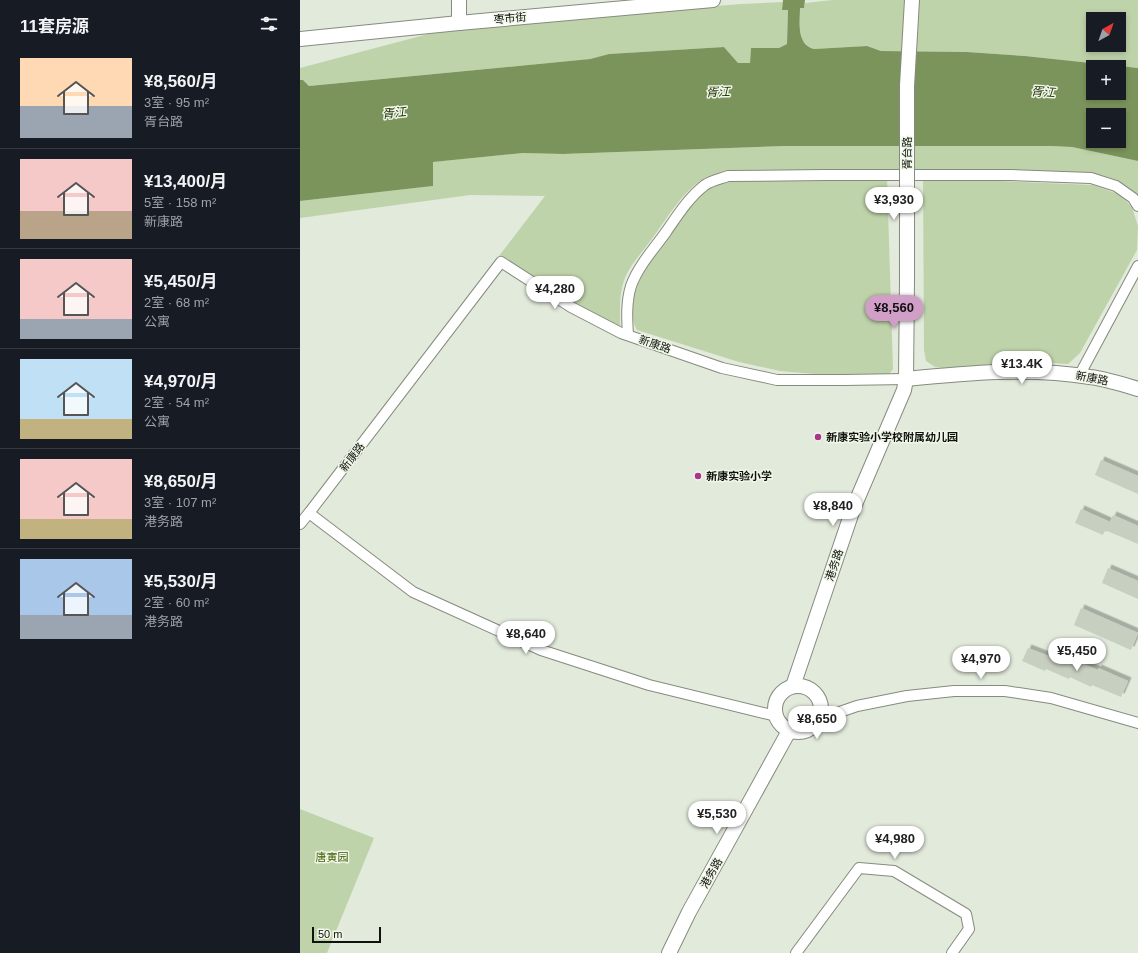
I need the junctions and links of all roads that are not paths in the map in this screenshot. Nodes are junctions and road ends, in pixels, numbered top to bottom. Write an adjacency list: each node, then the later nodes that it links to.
1 (459, 0): 4 (street)
2 (713, 0): 4 (street, 枣市街)
3 (912, 0): 10 (street, 胥台路, bridge)
4 (459, 22): 5 (street, 枣市街)
5 (302, 39)
6 (1138, 206): 8 (street)
7 (1138, 266): 9 (street)
8 (628, 335): 10 (street, 新康路); 12 (street, 新康路)
9 (1079, 376): 10 (street, 新康路); 11 (street, 新康路)
10 (906, 379): 14 (street, 港务路)
11 (1138, 389)
12 (309, 513): 13 (street); 16 (street)
13 (300, 524)
14 (793, 686): 15 (street); 16 (street)
15 (821, 715): 17 (street); 18 (street)
16 (776, 716): 18 (street)
17 (1138, 723)
18 (789, 731): 19 (street, 港务路)
19 (669, 953)
20 (796, 953): 21 (street)
21 (952, 953)

